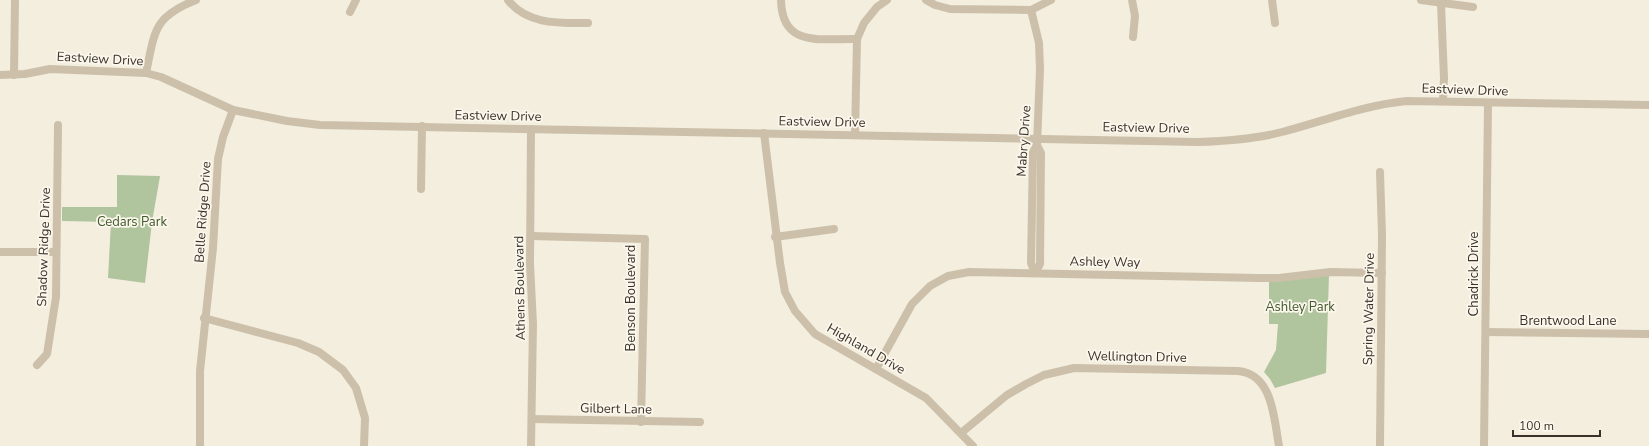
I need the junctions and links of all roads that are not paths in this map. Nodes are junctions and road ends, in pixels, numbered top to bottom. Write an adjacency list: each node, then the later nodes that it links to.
1 (15, 0): 21 (street)
2 (196, 0): 20 (street)
3 (356, 0): 15 (street)
4 (508, 0): 16 (street)
5 (781, 0): 19 (street)
6 (887, 0): 19 (street)
7 (926, 0): 14 (street)
8 (1050, 0): 14 (street)
9 (1132, 0): 18 (street)
10 (1272, 0): 17 (street)
11 (1420, 0): 12 (street)
12 (1441, 4): 13 (street); 23 (street)
13 (1473, 7)
14 (1031, 10): 32 (street, Mabry Drive)
15 (350, 12)
16 (588, 23)
17 (1275, 23)
18 (1133, 37)
19 (857, 39): 31 (street)
20 (146, 72): 21 (street, Eastview Drive); 26 (street, Eastview Drive)
21 (14, 75): 22 (street, Eastview Drive)
22 (0, 76)
23 (1443, 101): 24 (street, Eastview Drive); 32 (street, Eastview Drive)
24 (1488, 103): 25 (street, Eastview Drive); 43 (street, Chadrick Drive)
25 (1649, 106)
26 (232, 110): 28 (street, Eastview Drive); 42 (street, Belle Ridge Drive)
27 (58, 125): 39 (street, Shadow Ridge Drive)
28 (422, 126): 29 (street, Eastview Drive); 34 (street)
29 (531, 128): 30 (street, Eastview Drive); 36 (street, Athens Boulevard)
30 (764, 133): 31 (street, Eastview Drive); 37 (street, Highland Drive)
31 (855, 134): 32 (street, Eastview Drive)
32 (1037, 142): 40 (street, Mabry Drive)
33 (1380, 172): 41 (street, Spring Water Drive)
34 (421, 189)
35 (834, 229): 37 (street)
36 (531, 236): 47 (street, Athens Boulevard); 48 (street, Benson Boulevard)
37 (775, 237): 46 (street, Highland Drive)
38 (0, 252): 39 (street)
39 (56, 252): 45 (street, Shadow Ridge Drive)
40 (1035, 273): 41 (street, Ashley Way); 46 (street, Ashley Way)
41 (1382, 273): 56 (street, Spring Water Drive)
42 (204, 318): 51 (street, Belle Ridge Drive); 52 (street)
43 (1486, 332): 44 (street, Brentwood Lane); 57 (street, Chadrick Drive)
44 (1649, 334)
45 (38, 365)
46 (876, 369): 50 (street, Highland Drive)
47 (532, 420): 48 (street, Gilbert Lane); 53 (street, Athens Boulevard)
48 (641, 422): 49 (street, Gilbert Lane)
49 (700, 422)
50 (961, 433): 54 (street, Highland Drive); 55 (street, Wellington Drive)
51 (200, 446)
52 (364, 446)
53 (532, 446)
54 (973, 446)
55 (1279, 446)
56 (1380, 446)
57 (1484, 446)

